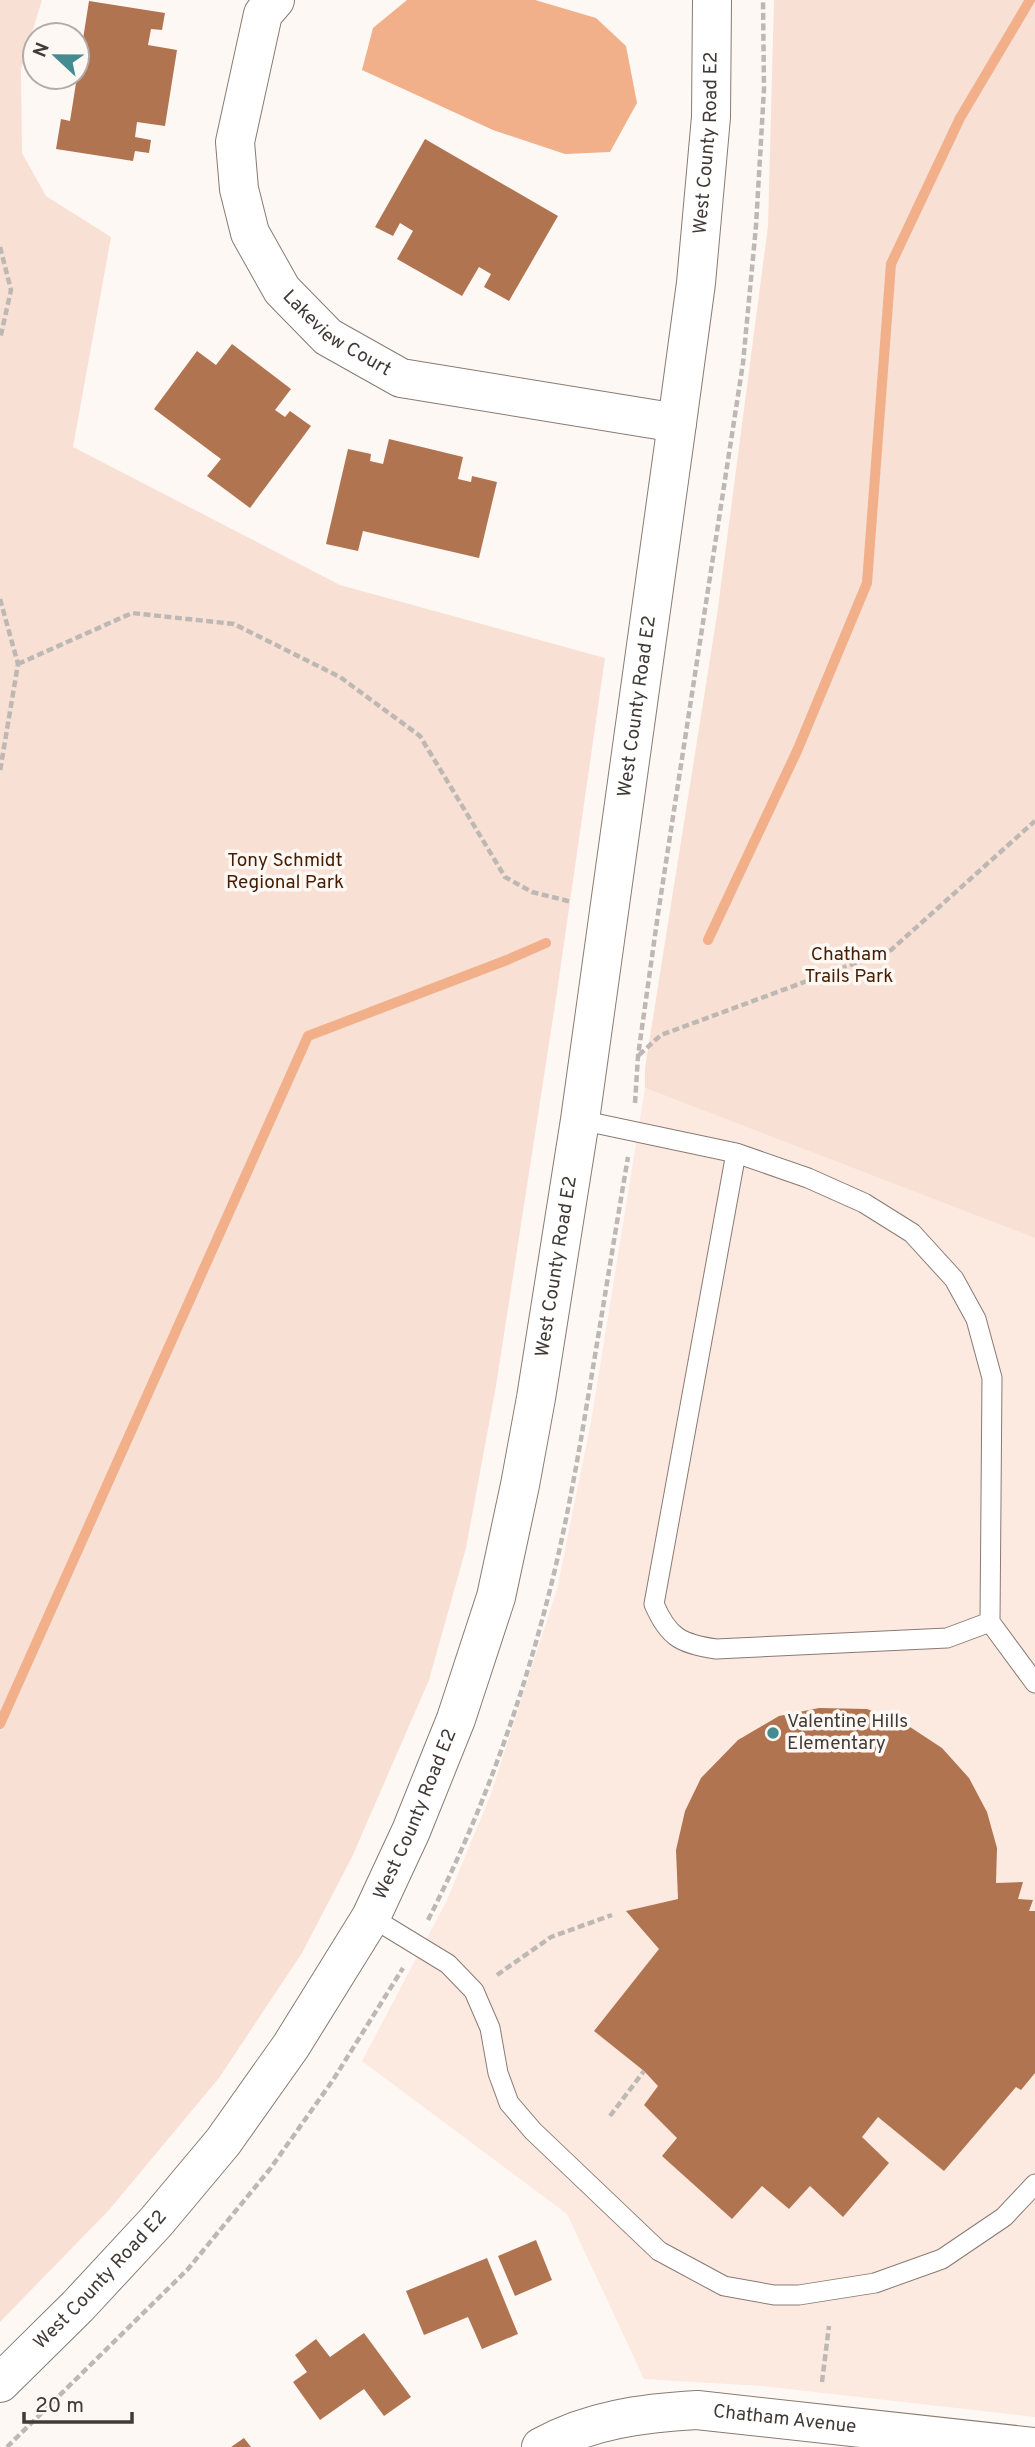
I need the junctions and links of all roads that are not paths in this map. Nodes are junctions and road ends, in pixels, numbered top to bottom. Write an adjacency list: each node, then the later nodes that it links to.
1 (712, 0): 3 (street, West County Road E2)
2 (266, 5): 3 (street, Lakeview Court)
3 (677, 423): 4 (street, West County Road E2)
4 (580, 1120): 5 (lane); 8 (street, West County Road E2)
5 (736, 1153): 6 (lane); 6 (lane)
6 (990, 1622): 7 (lane)
7 (1035, 1683)
8 (370, 1917): 9 (lane); 10 (street, West County Road E2)
9 (1035, 2184)
10 (0, 2384)
11 (541, 2447): 12 (street, Chatham Avenue)
12 (1034, 2447)

